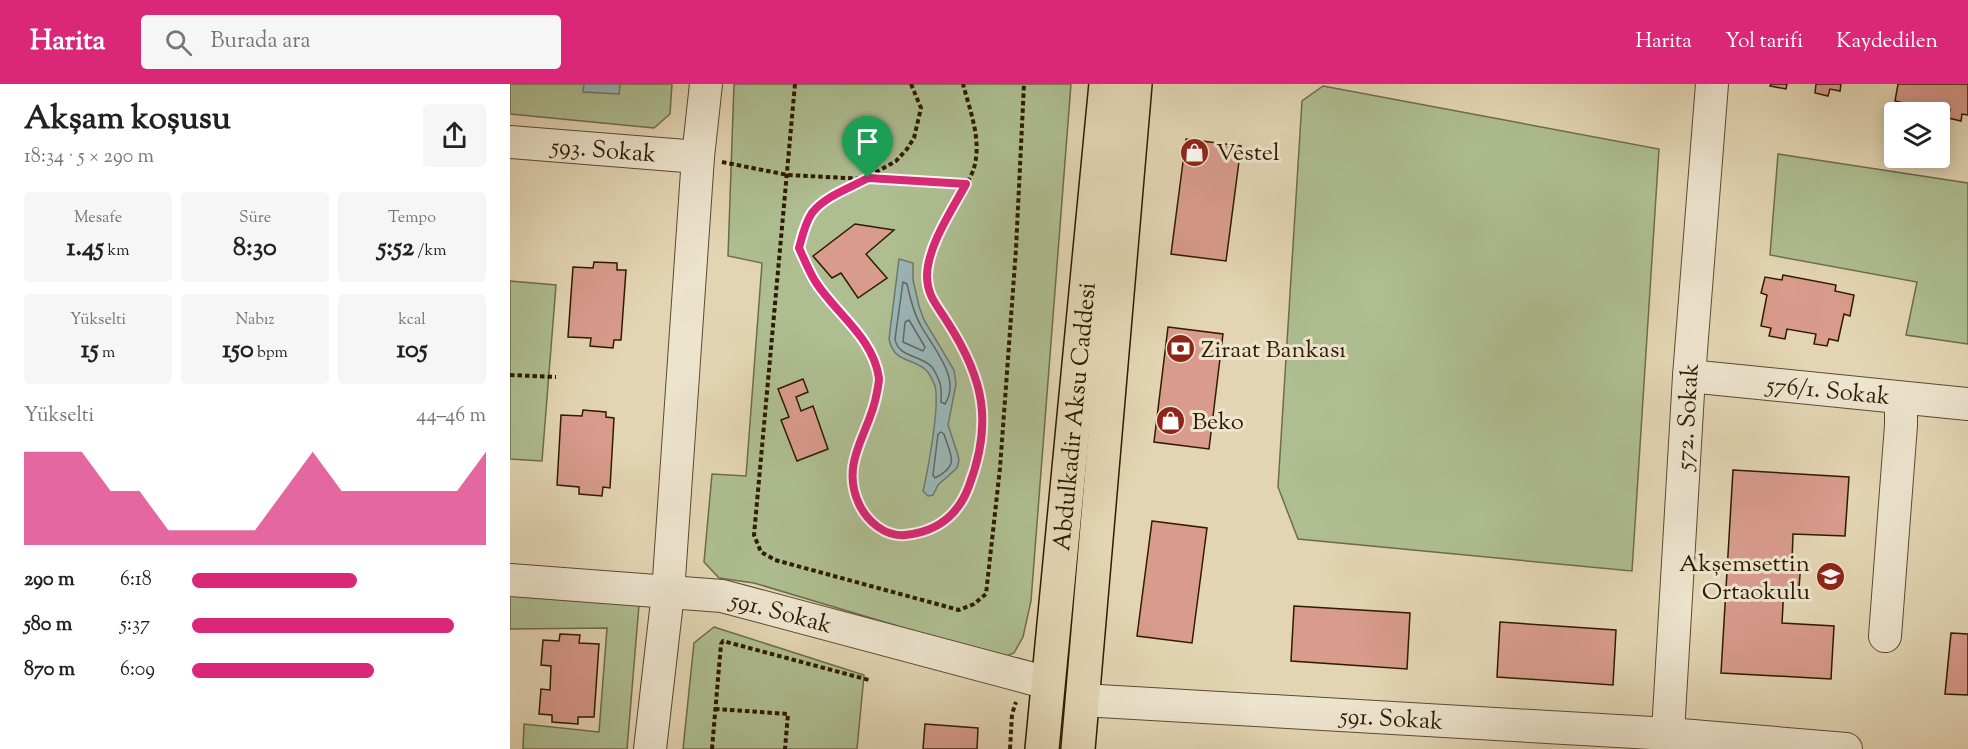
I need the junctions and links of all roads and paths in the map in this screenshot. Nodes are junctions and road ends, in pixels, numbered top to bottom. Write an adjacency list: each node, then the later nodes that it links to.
1 (706, 84): 10 (street)
2 (795, 84): 11 (path)
3 (911, 84): 12 (path)
4 (963, 84): 13 (path)
5 (1024, 84): 11 (path)
6 (1106, 84): 23 (main road, Abdulkadir Aksu Caddesi)
7 (1135, 84): 24 (main road, Abdulkadir Aksu Caddesi)
8 (1712, 84): 15 (street, 572. Sokak)
9 (510, 142): 10 (street, 593. Sokak)
10 (698, 157): 11 (path); 20 (street)
11 (788, 175): 12 (path)
12 (868, 178): 13 (path); 13 (path)
13 (966, 184)
14 (510, 375): 16 (path)
15 (1689, 376): 17 (street, 576/1. Sokak); 26 (street, 572. Sokak)
16 (556, 377)
17 (1901, 398): 18 (street, 576/1. Sokak); 21 (street)
18 (1968, 404)
19 (510, 580): 20 (street, 591. Sokak)
20 (668, 593): 23 (street, 591. Sokak); 27 (street)
21 (1885, 636)
22 (869, 680): 25 (path)
23 (1048, 683): 30 (main road, Abdulkadir Aksu Caddesi)
24 (1083, 700): 26 (street, 591. Sokak); 31 (main road, Abdulkadir Aksu Caddesi)
25 (716, 709): 28 (path); 29 (path)
26 (1668, 741): 32 (street, 591. Sokak)
27 (650, 749)
28 (712, 749)
29 (785, 749)
30 (1042, 749)
31 (1078, 749)
32 (1846, 749)

